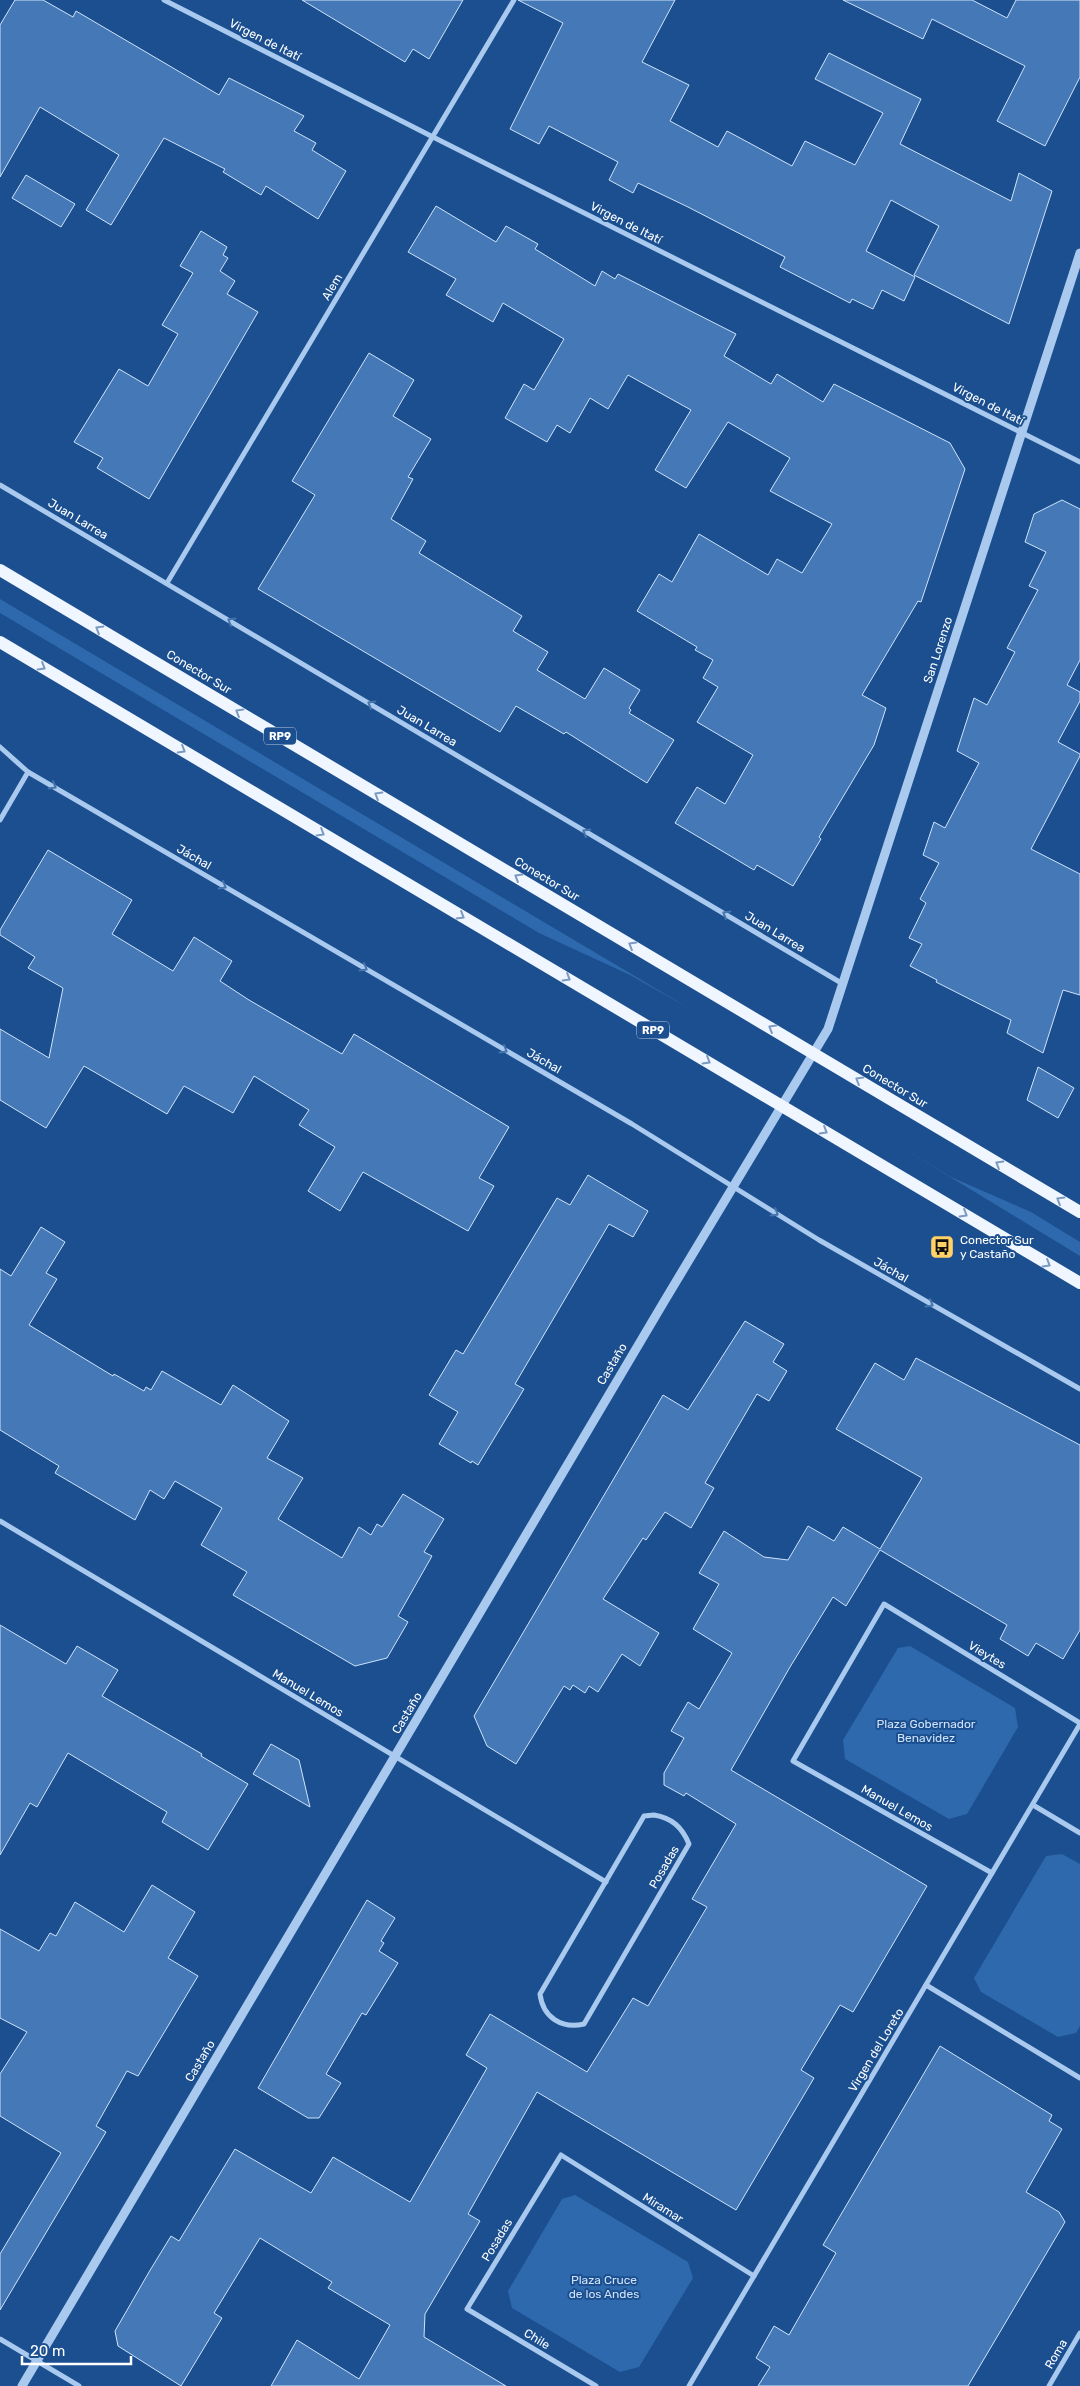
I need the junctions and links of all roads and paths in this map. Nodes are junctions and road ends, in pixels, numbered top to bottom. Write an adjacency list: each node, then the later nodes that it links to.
1 (164, 0): 3 (street, Virgen de Itatí)
2 (514, 0): 3 (street, Alem)
3 (433, 137): 5 (street, Virgen de Itatí); 9 (street, Alem)
4 (1080, 253): 5 (street, San Lorenzo)
5 (1022, 432): 6 (street, Virgen de Itatí); 14 (street, San Lorenzo)
6 (1080, 462)
7 (0, 485): 9 (street, Juan Larrea)
8 (0, 570): 15 (main road, Conector Sur / RP9, one-way to 8)
9 (167, 583): 14 (street, Juan Larrea, one-way to 9)
10 (0, 642): 16 (main road, RP9, one-way to 16)
11 (0, 747): 12 (street, Jáchal)
12 (28, 772): 13 (street); 17 (street, Jáchal, one-way to 17)
13 (0, 820)
14 (843, 984): 15 (street, San Lorenzo)
15 (814, 1053): 16 (street, Castaño); 18 (main road, Conector Sur / RP9, one-way to 15)
16 (782, 1106): 17 (street, Castaño); 19 (main road, RP9, one-way to 19)
17 (733, 1187): 20 (street, Jáchal, one-way to 20); 23 (street, Castaño)
18 (1080, 1212)
19 (1080, 1283)
20 (1080, 1389)
21 (0, 1521): 23 (street, Manuel Lemos)
22 (1080, 1723): 24 (street, Vieytes); 25 (street, Virgen del Loreto)
23 (395, 1757): 28 (street, Manuel Lemos); 36 (street, Castaño)
24 (793, 1760): 27 (street, Manuel Lemos)
25 (1033, 1804): 26 (street); 27 (street, Virgen del Loreto)
26 (1080, 1833)
27 (992, 1873): 29 (street, Virgen del Loreto)
28 (606, 1882): 28 (street, Posadas)
29 (926, 1985): 30 (street); 32 (street, Virgen del Loreto)
30 (1080, 2078)
31 (561, 2156): 32 (street, Miramar); 33 (street, Posadas)
32 (754, 2276): 40 (street, Virgen del Loreto)
33 (467, 2309): 39 (street, Chile)
34 (1080, 2333): 41 (street, Roma)
35 (0, 2339): 36 (street)
36 (37, 2361): 37 (street, Castaño); 38 (street)
37 (22, 2386)
38 (79, 2386)
39 (596, 2386)
40 (689, 2386)
41 (1049, 2386)

